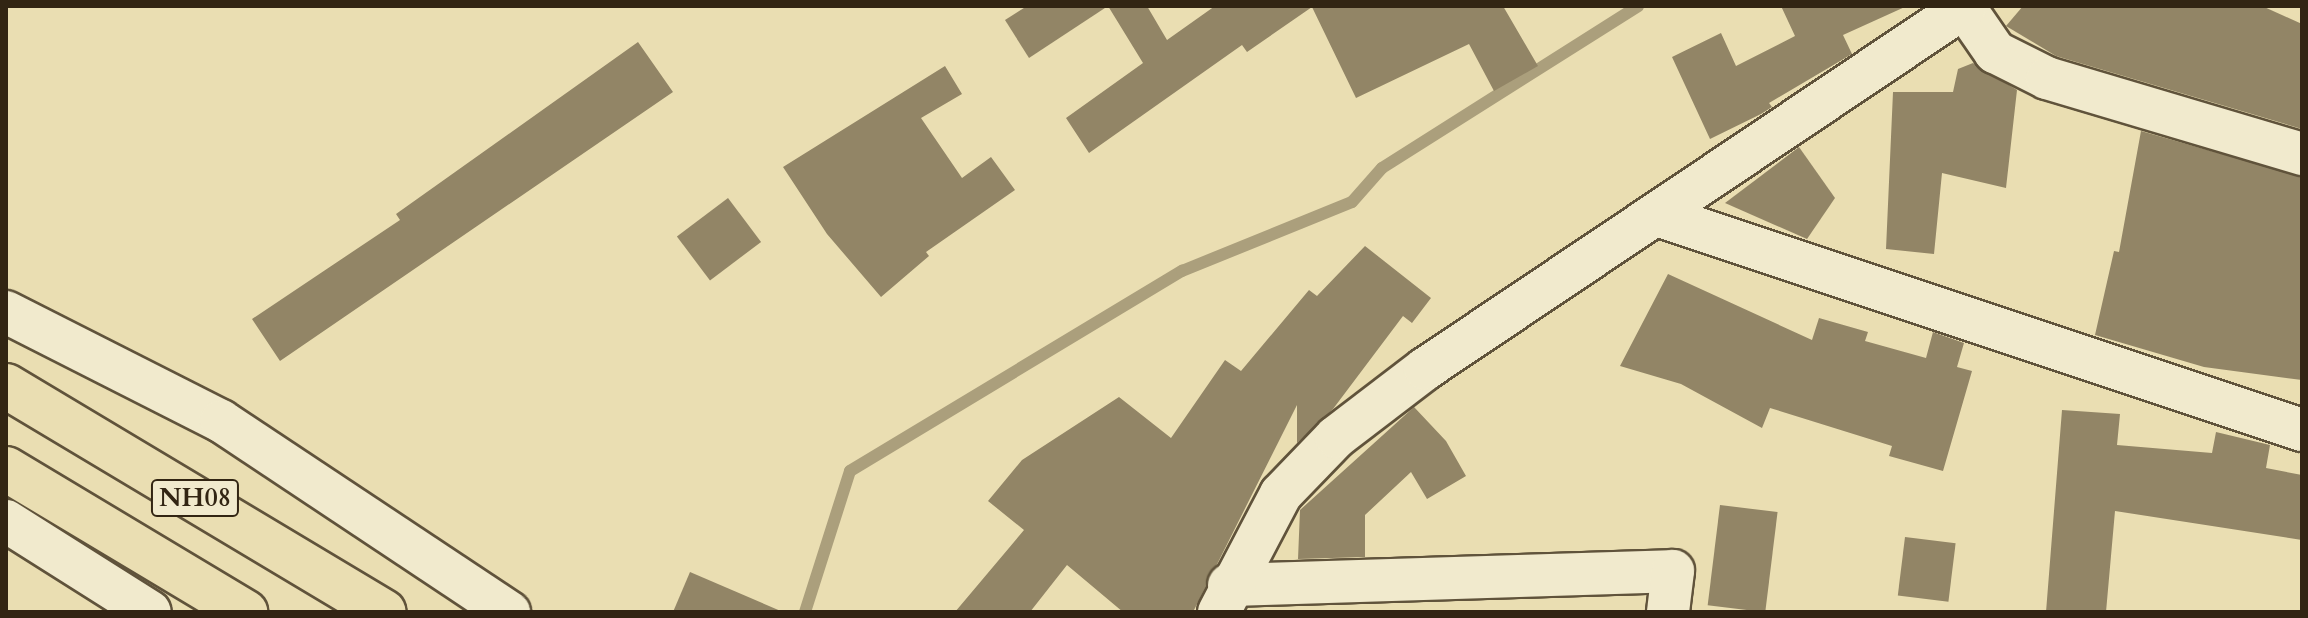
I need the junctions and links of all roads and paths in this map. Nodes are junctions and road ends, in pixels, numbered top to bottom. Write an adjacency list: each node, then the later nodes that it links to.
1 (1965, 6): 2 (street); 3 (street)
2 (2302, 154)
3 (1657, 215): 6 (street); 9 (street)
4 (6, 312): 13 (street)
5 (6, 386): 12 (main road, NH08)
6 (2302, 430)
7 (6, 469): 11 (main road, NH08)
8 (6, 521): 10 (street)
9 (1224, 598): 14 (street)
10 (142, 609)
11 (245, 612)
12 (384, 612)
13 (509, 612)
14 (1668, 612)

